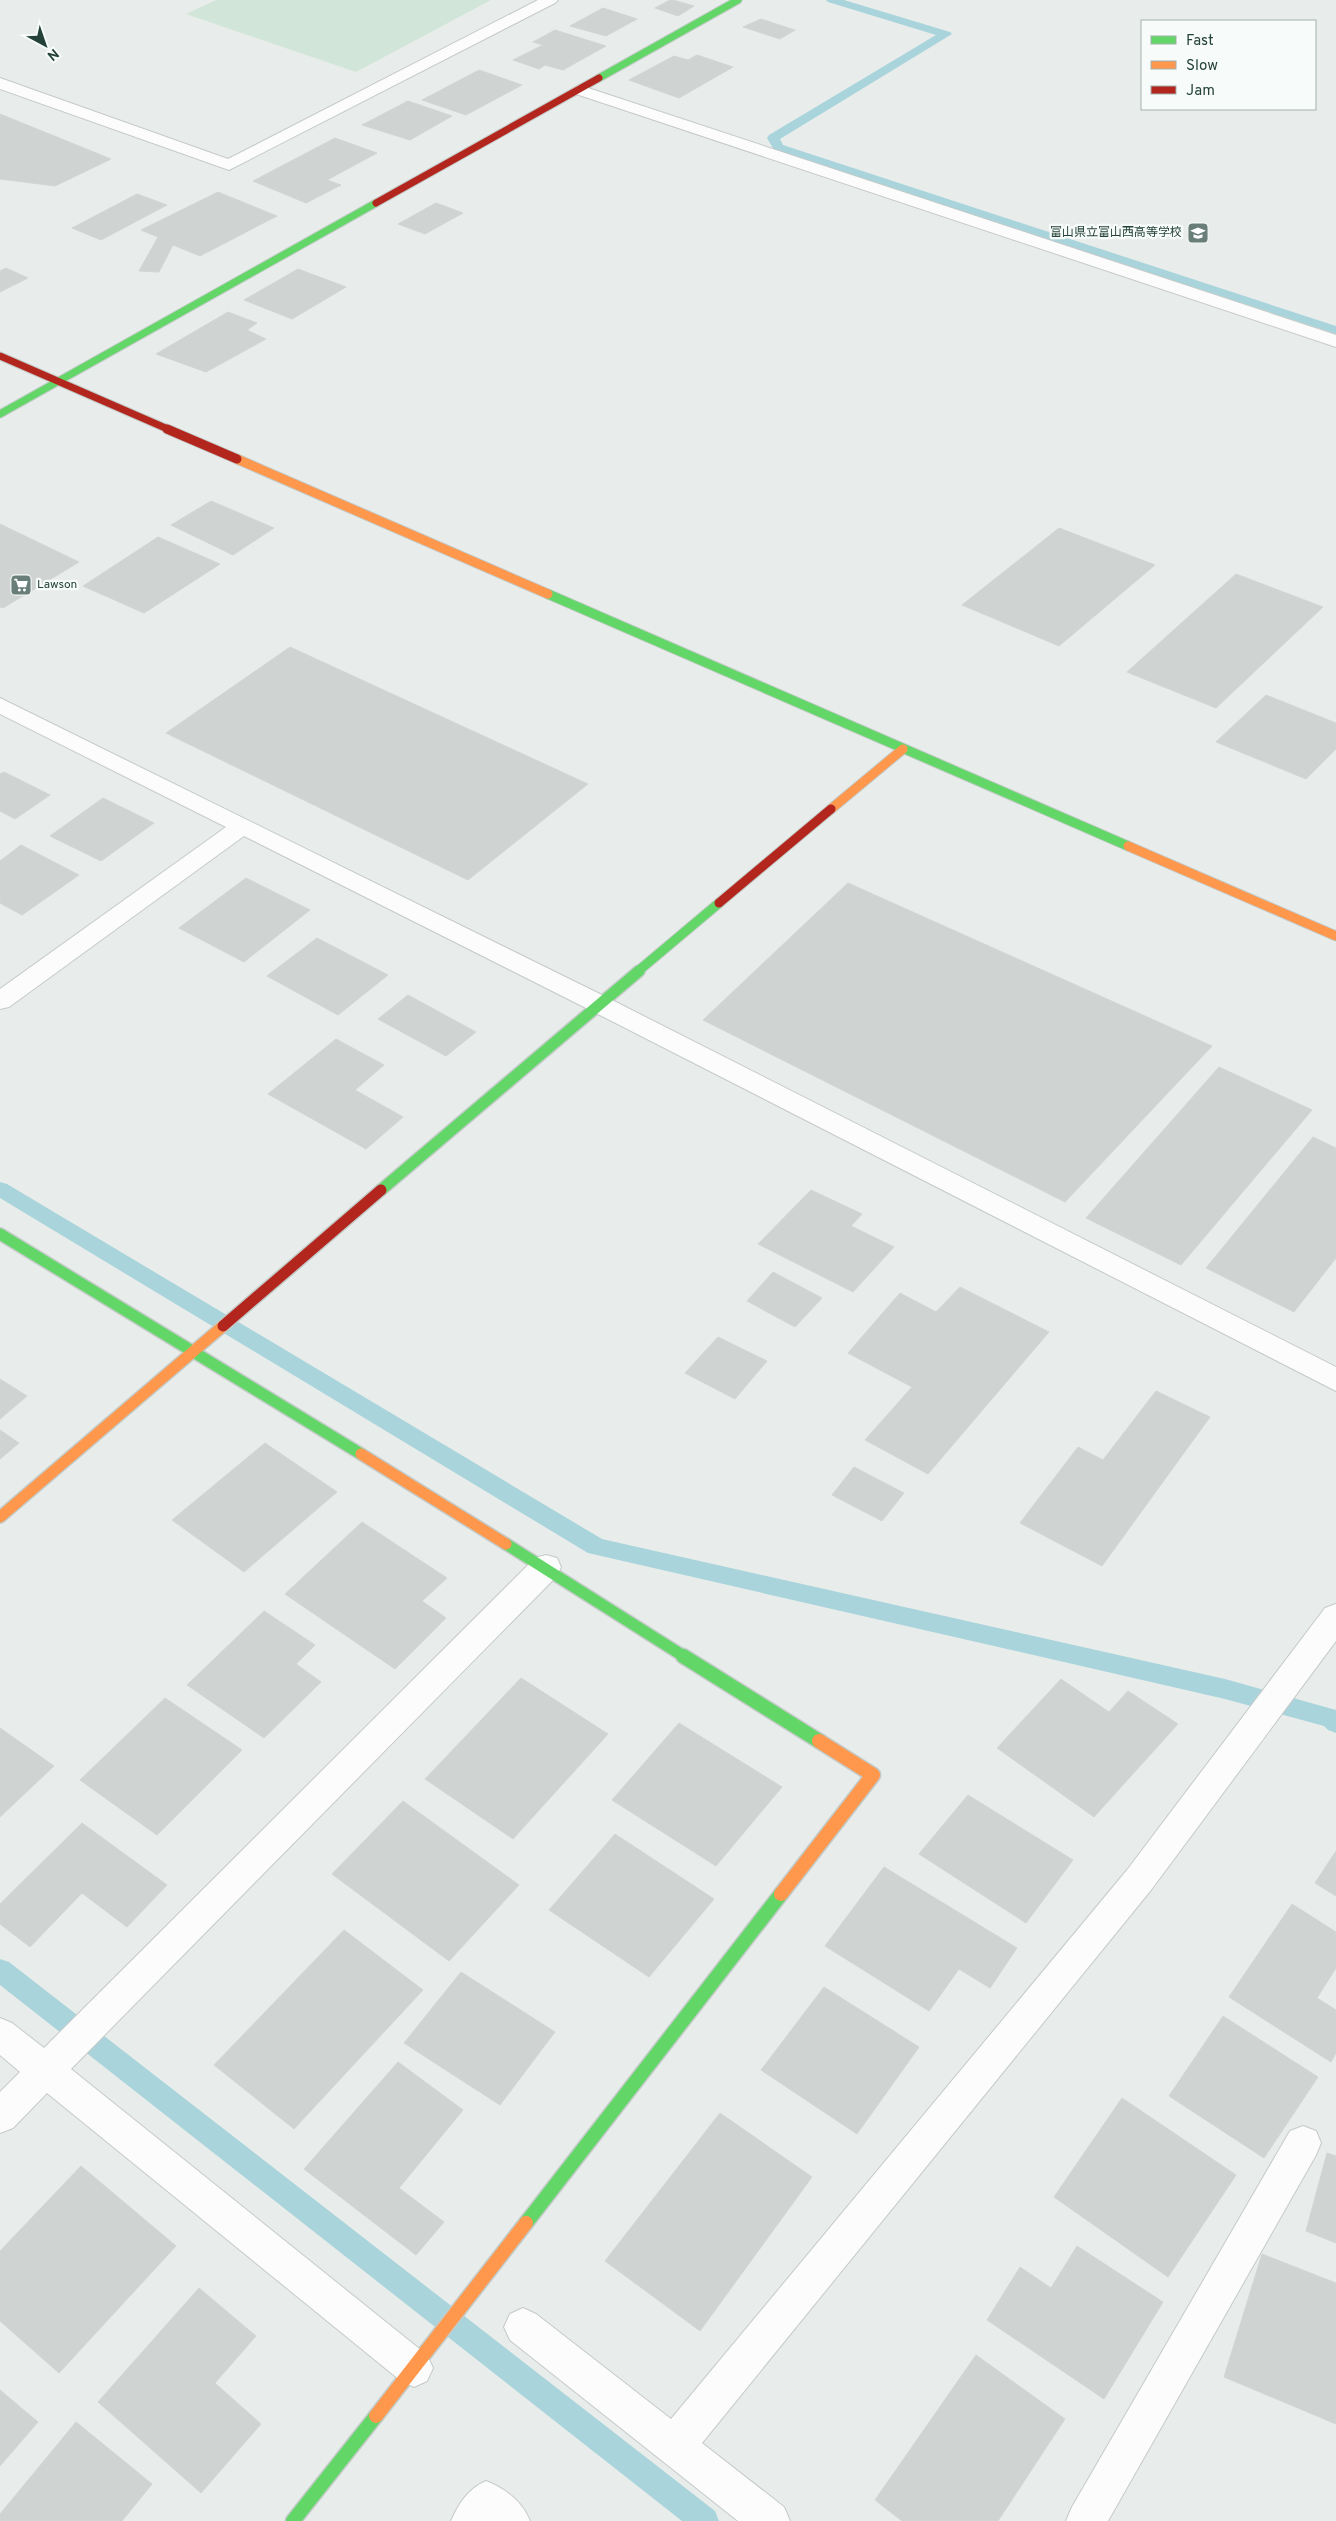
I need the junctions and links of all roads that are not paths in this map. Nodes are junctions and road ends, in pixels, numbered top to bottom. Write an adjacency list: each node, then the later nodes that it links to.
1 (550, 0): 3 (street)
2 (738, 0): 4 (street)
3 (0, 83)
4 (579, 90): 5 (street); 7 (street)
5 (1336, 341)
6 (0, 356): 7 (street)
7 (58, 381): 8 (street); 10 (street)
8 (0, 414)
9 (0, 705): 11 (street)
10 (903, 749): 12 (street); 14 (street)
11 (243, 826): 13 (street); 14 (street)
12 (1336, 936)
13 (0, 1001)
14 (599, 1004): 16 (street); 17 (street)
15 (0, 1234): 16 (street)
16 (196, 1351): 18 (street); 19 (street)
17 (1336, 1380)
18 (0, 1517)
19 (546, 1566): 22 (street); 26 (street)
20 (1336, 1617): 27 (street)
21 (0, 2034): 22 (street)
22 (44, 2070): 23 (street); 26 (street)
23 (0, 2116)
24 (1303, 2144): 32 (street)
25 (523, 2327): 27 (street)
26 (414, 2368): 28 (street)
27 (674, 2446): 31 (street)
28 (293, 2521)
29 (471, 2521): 30 (street)
30 (510, 2521)
31 (770, 2521)
32 (1086, 2521)

